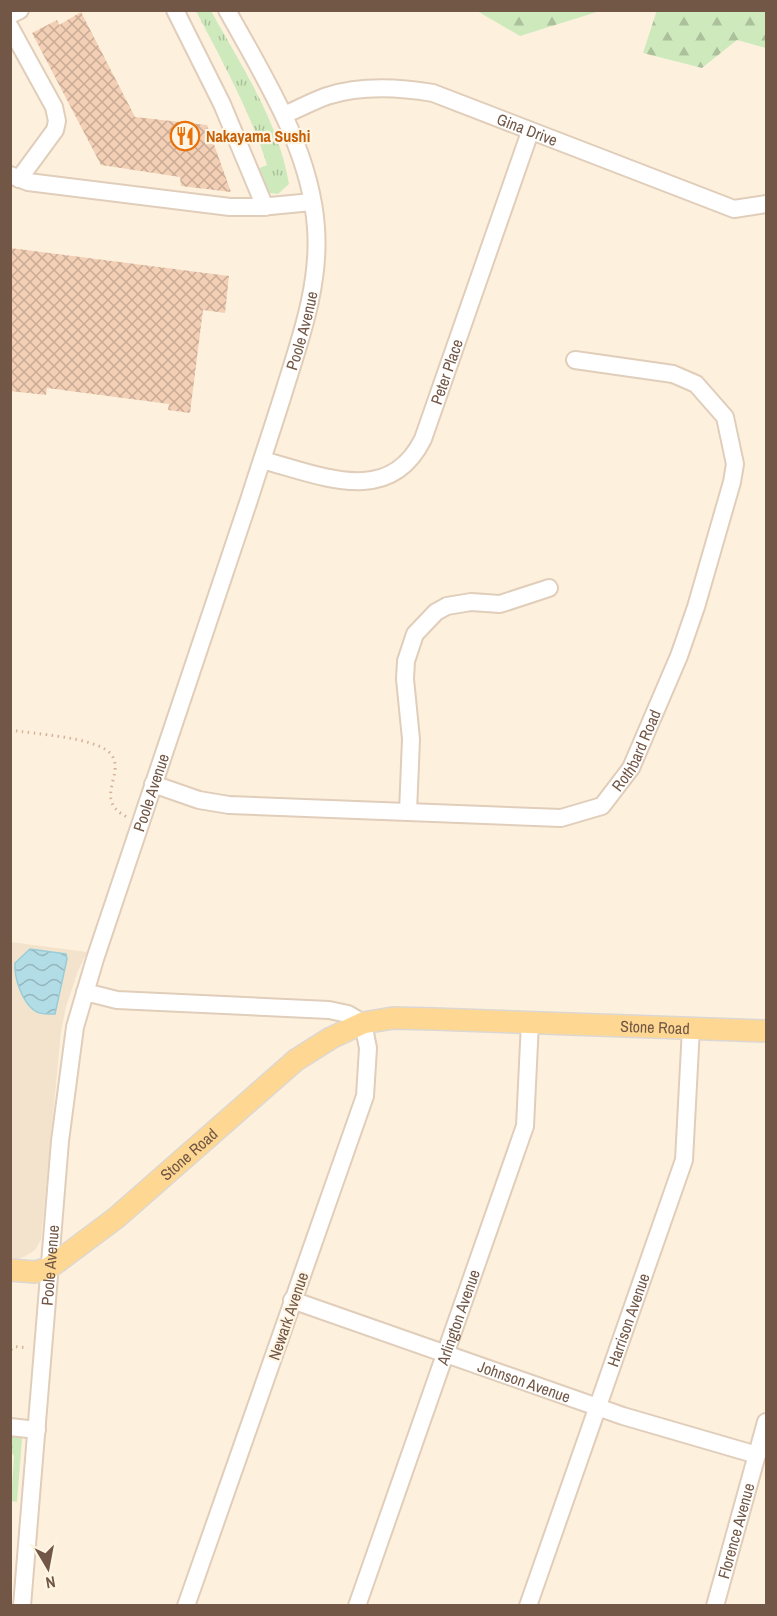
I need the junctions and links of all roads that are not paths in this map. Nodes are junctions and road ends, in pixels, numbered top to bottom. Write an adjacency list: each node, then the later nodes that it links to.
1 (20, 10): 4 (street)
2 (175, 10): 11 (street)
3 (227, 10): 6 (street, Poole Avenue)
4 (10, 15)
5 (10, 27): 8 (street)
6 (284, 115): 7 (street, Gina Drive); 9 (street, Poole Avenue)
7 (530, 132): 10 (street, Gina Drive); 13 (street, Peter Place)
8 (15, 177): 11 (street)
9 (312, 202): 11 (street); 13 (street, Poole Avenue)
10 (766, 204)
11 (265, 207)
12 (575, 360): 16 (street, Rothbard Road)
13 (262, 460): 15 (street, Poole Avenue)
14 (549, 588): 16 (street)
15 (153, 784): 16 (street, Rothbard Road); 17 (street, Poole Avenue)
16 (408, 812)
17 (86, 992): 18 (street); 22 (street, Poole Avenue)
18 (363, 1023): 19 (main road, Stone Road); 22 (main road, Stone Road); 24 (street, Newark Avenue)
19 (530, 1023): 20 (main road, Stone Road); 25 (street, Arlington Avenue)
20 (691, 1028): 21 (main road, Stone Road); 26 (street, Harrison Avenue)
21 (766, 1031)
22 (49, 1268): 23 (main road); 29 (street, Poole Avenue)
23 (10, 1270)
24 (292, 1300): 25 (street, Johnson Avenue); 32 (street, Newark Avenue)
25 (445, 1354): 26 (street, Johnson Avenue); 33 (street, Arlington Avenue)
26 (597, 1407): 30 (street, Johnson Avenue); 34 (street, Harrison Avenue)
27 (766, 1422): 30 (street, Florence Avenue)
28 (10, 1427): 29 (street)
29 (37, 1430): 31 (street, Poole Avenue)
30 (757, 1455): 35 (street, Florence Avenue)
31 (22, 1605)
32 (186, 1605)
33 (357, 1605)
34 (528, 1605)
35 (715, 1605)

